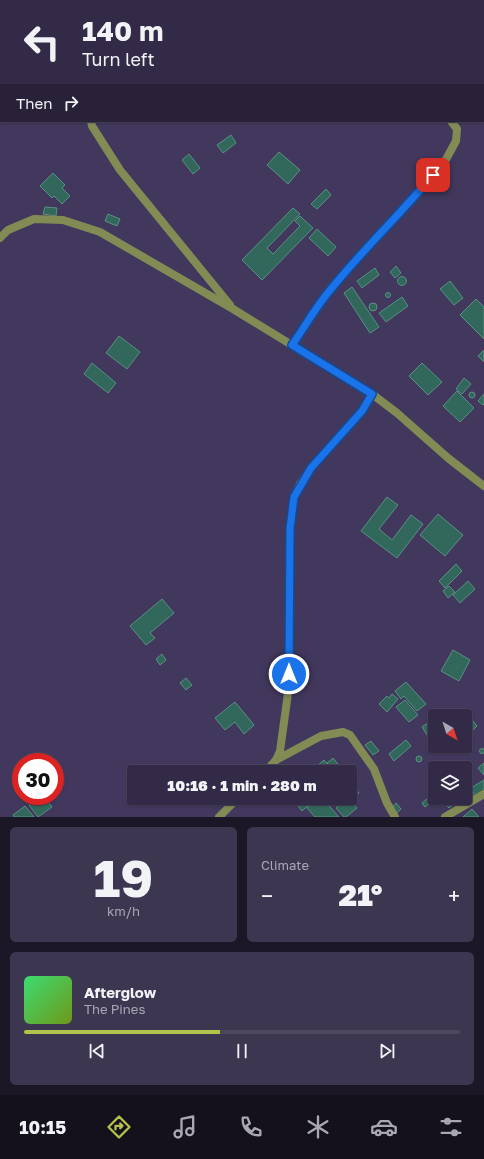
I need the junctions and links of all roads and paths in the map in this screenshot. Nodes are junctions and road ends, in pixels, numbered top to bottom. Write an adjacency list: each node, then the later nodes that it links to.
1 (91, 122): 4 (street)
2 (452, 122): 5 (street)
3 (0, 238): 4 (street)
4 (233, 309): 5 (street)
5 (292, 345): 6 (street)
6 (372, 394): 7 (street); 8 (street)
7 (484, 486)
8 (276, 760): 9 (street); 13 (street)
9 (271, 765)
10 (484, 794): 14 (street)
11 (231, 805): 12 (street)
12 (219, 817)
13 (395, 817)
14 (445, 817)

